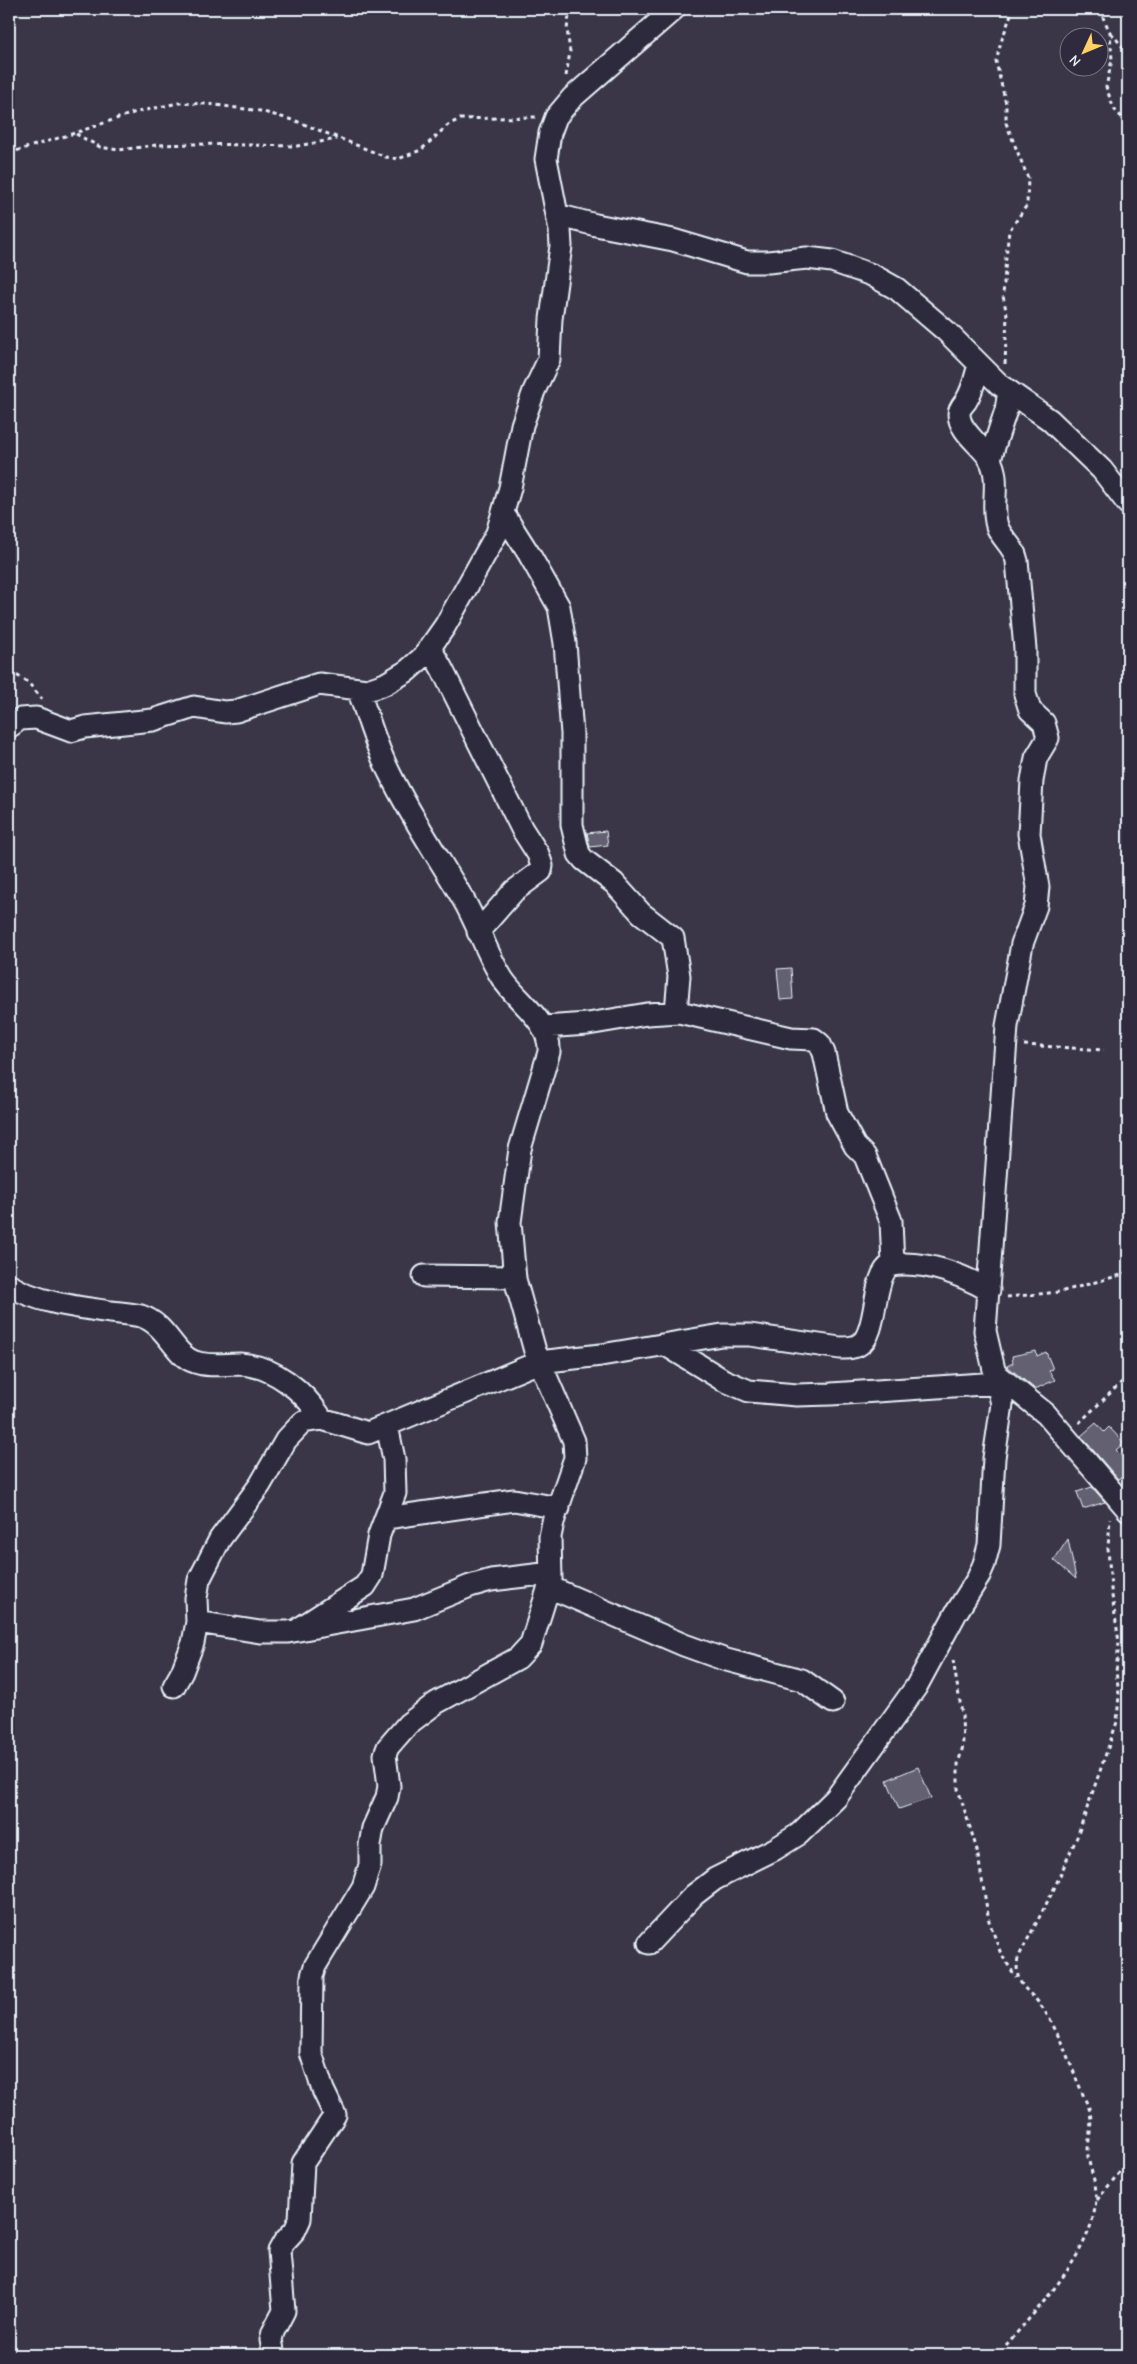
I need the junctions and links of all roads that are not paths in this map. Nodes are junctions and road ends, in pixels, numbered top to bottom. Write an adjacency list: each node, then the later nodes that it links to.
1 (674, 9): 2 (street)
2 (557, 215): 3 (street); 7 (street)
3 (979, 365): 4 (street); 5 (street)
4 (1009, 391): 5 (street); 6 (street)
5 (990, 459): 18 (street)
6 (1128, 504)
7 (503, 513): 8 (street); 12 (street)
8 (430, 648): 9 (street); 11 (street)
9 (358, 689): 10 (street); 11 (street)
10 (9, 727)
11 (478, 932): 13 (street)
12 (676, 1012): 13 (street); 14 (street)
13 (544, 1027): 16 (street)
14 (893, 1264): 18 (street); 19 (street)
15 (424, 1276): 16 (street)
16 (515, 1277): 20 (street)
17 (9, 1285): 22 (street)
18 (988, 1294): 21 (street)
19 (666, 1345): 20 (street); 21 (street)
20 (539, 1362): 23 (street); 25 (street)
21 (996, 1378): 24 (street); 32 (street)
22 (322, 1418): 23 (street); 28 (street)
23 (387, 1426): 26 (street)
24 (1121, 1503)
25 (559, 1508): 26 (street); 27 (street)
26 (386, 1518): 29 (street)
27 (550, 1580): 29 (street); 31 (street); 33 (street)
28 (197, 1622): 29 (street); 30 (street)
29 (296, 1631)
30 (174, 1686)
31 (833, 1702)
32 (649, 1943)
33 (274, 2355)

